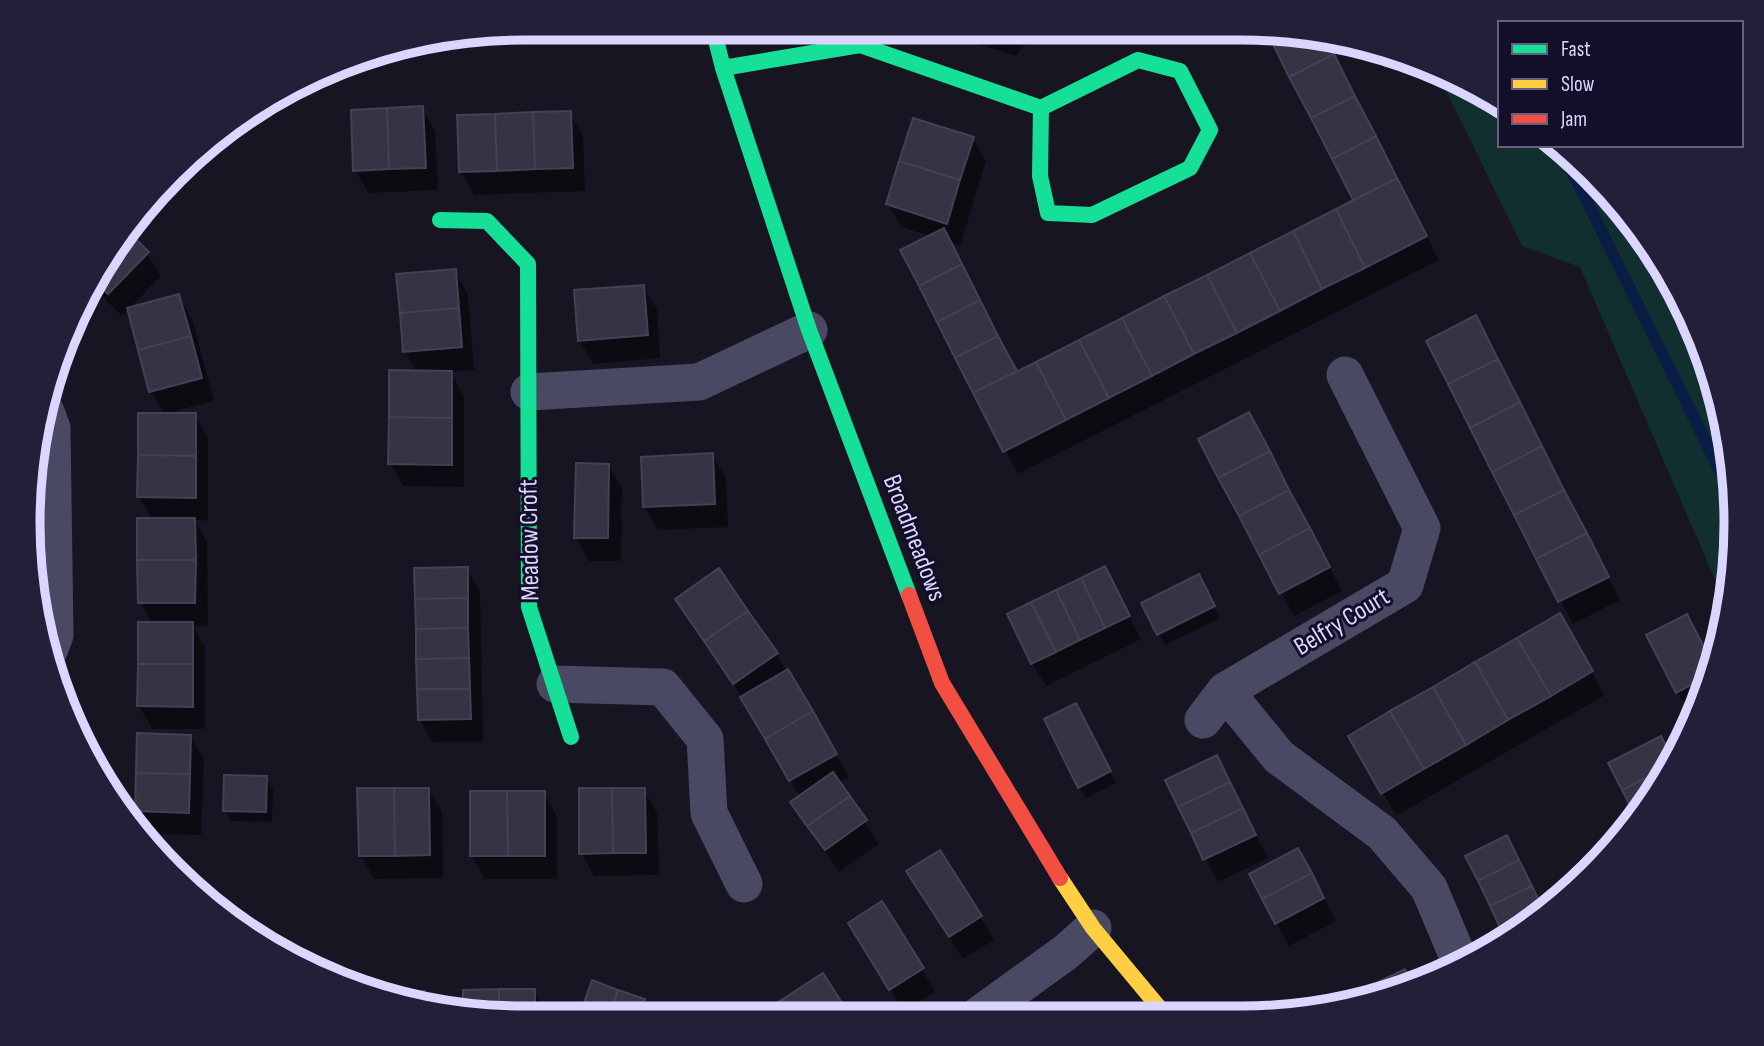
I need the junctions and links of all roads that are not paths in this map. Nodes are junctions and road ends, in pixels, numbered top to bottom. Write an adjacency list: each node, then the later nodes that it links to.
1 (716, 40): 2 (street, Broadmeadows)
2 (723, 68): 3 (street); 5 (street, Broadmeadows)
3 (1041, 108): 3 (street)
4 (440, 220): 7 (street, Meadow Croft)
5 (809, 330): 7 (street); 15 (street, Broadmeadows)
6 (1345, 375): 11 (street, Belfry Court)
7 (529, 392): 10 (street, Meadow Croft)
8 (51, 425): 9 (street)
9 (54, 637)
10 (555, 684): 13 (street, Meadow Croft); 14 (street)
11 (1225, 691): 12 (street, Belfry Court); 16 (street)
12 (1203, 719)
13 (571, 737)
14 (744, 884)
15 (1093, 928): 17 (street); 18 (street, Broadmeadows)
16 (1457, 955)
17 (991, 1006)
18 (1158, 1006)

